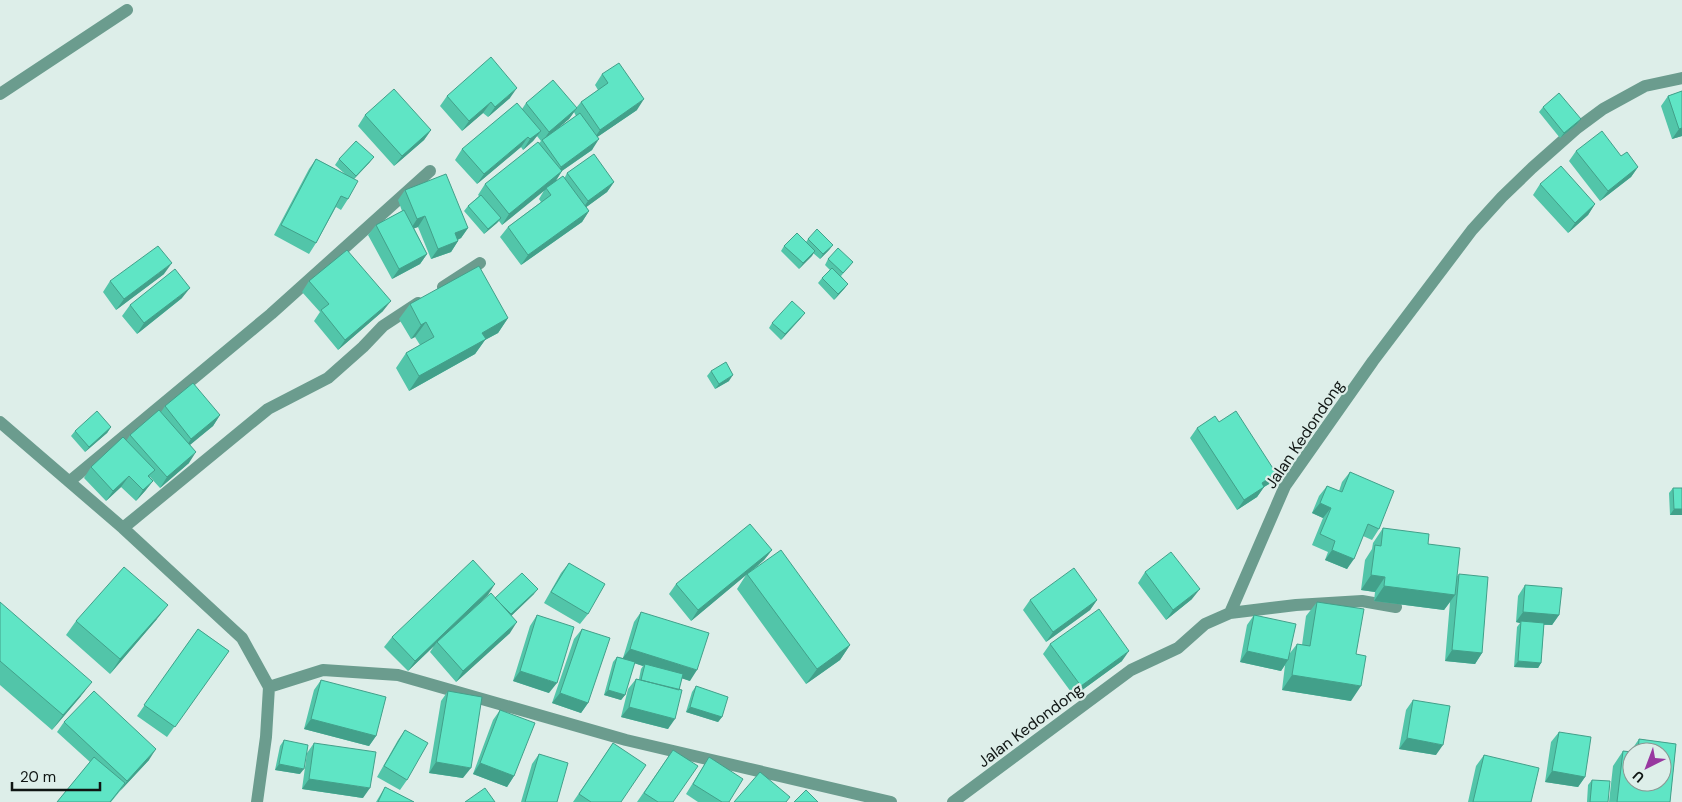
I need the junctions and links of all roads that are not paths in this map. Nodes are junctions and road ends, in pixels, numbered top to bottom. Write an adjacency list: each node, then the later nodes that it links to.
1 (127, 10): 3 (street)
2 (1682, 78): 10 (street, Jalan Kedondong)
3 (0, 94)
4 (430, 171): 7 (street)
5 (480, 263): 8 (street)
6 (0, 422): 7 (street)
7 (70, 481): 8 (street)
8 (123, 528): 11 (street)
9 (1396, 607): 10 (street)
10 (1230, 613): 14 (street, Jalan Kedondong)
11 (269, 687): 12 (street); 13 (street)
12 (257, 802)
13 (891, 802)
14 (953, 802)

